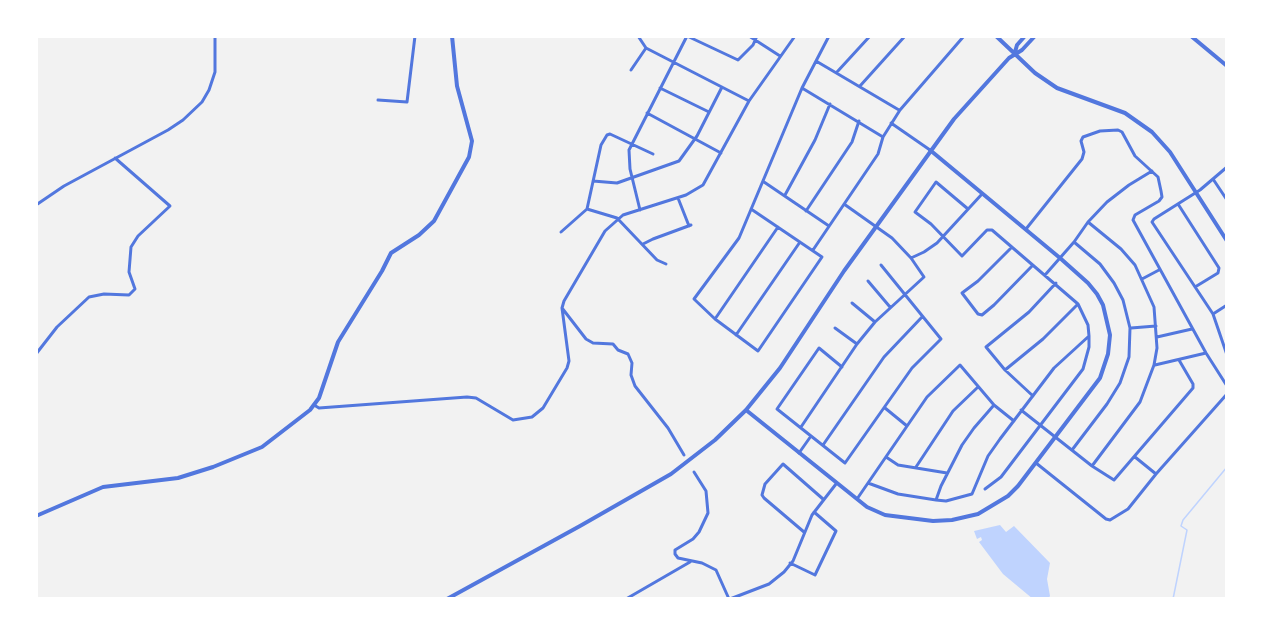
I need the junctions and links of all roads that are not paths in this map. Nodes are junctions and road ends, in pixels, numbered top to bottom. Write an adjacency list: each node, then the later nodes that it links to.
1 (215, 36): 43 (street)
2 (415, 36): 29 (street)
3 (452, 36): 117 (street)
4 (638, 36): 17 (street)
5 (687, 36): 16 (street); 21 (street)
6 (749, 36): 16 (street)
7 (795, 36): 19 (street)
8 (829, 36): 20 (street)
9 (870, 36): 24 (street)
10 (905, 36): 25 (street)
11 (964, 36): 32 (street)
12 (996, 36): 18 (street)
13 (1025, 36): 18 (street)
14 (1035, 36): 18 (street)
15 (1191, 36): 22 (street)
16 (756, 38): 19 (street)
17 (646, 48): 21 (street); 23 (street)
18 (1015, 53): 40 (street); 50 (street)
19 (780, 56): 30 (street)
20 (816, 61): 24 (street); 28 (street)
21 (674, 62): 26 (street); 27 (street)
22 (1227, 66)
23 (631, 70)
24 (837, 72): 25 (street)
25 (860, 86): 32 (street)
26 (722, 87): 30 (street); 33 (street)
27 (660, 88): 33 (street); 34 (street)
28 (802, 88): 31 (street); 49 (street)
29 (378, 100)
30 (749, 102): 41 (street)
31 (830, 104): 35 (street); 52 (street)
32 (900, 110): 36 (street)
33 (709, 112): 38 (street)
34 (647, 113): 38 (street); 39 (street)
35 (859, 121): 37 (street); 62 (street)
36 (891, 123): 37 (street); 40 (street)
37 (884, 137): 55 (street)
38 (695, 139): 41 (street); 46 (street)
39 (631, 144): 42 (street); 46 (street); 48 (street)
40 (930, 150): 51 (street); 66 (street)
41 (721, 153): 53 (street)
42 (653, 154)
43 (115, 158): 57 (street); 107 (street)
44 (1227, 167): 47 (street)
45 (1152, 171): 64 (street); 68 (street); 82 (street)
46 (632, 178): 48 (street); 61 (street)
47 (1213, 179): 50 (street); 54 (street)
48 (593, 181): 58 (street)
49 (763, 181): 52 (street); 59 (street)
50 (1195, 193): 56 (street); 71 (street)
51 (982, 194): 60 (street); 68 (street)
52 (785, 195): 62 (street)
53 (678, 198): 61 (street); 74 (street)
54 (1227, 200)
55 (844, 204): 65 (street); 66 (street)
56 (1178, 204): 87 (street); 87 (street)
57 (36, 205)
58 (587, 209): 63 (street); 69 (street)
59 (751, 209): 67 (street); 96 (street)
60 (968, 209): 70 (street); 70 (street)
61 (640, 210): 63 (street)
62 (806, 210): 65 (street)
63 (616, 220): 74 (street); 93 (street)
64 (1088, 222): 73 (street); 84 (street)
65 (829, 226): 76 (street)
66 (876, 226): 77 (street); 120 (street)
67 (778, 227): 72 (street); 96 (street)
68 (1026, 229): 78 (street)
69 (561, 232)
70 (942, 237): 75 (street); 77 (street)
71 (1227, 241)
72 (800, 242): 76 (street); 102 (street)
73 (1074, 242): 78 (street); 100 (street)
74 (643, 244): 79 (street)
75 (1012, 247): 81 (street); 81 (street)
76 (813, 250): 102 (street)
77 (911, 258): 88 (street)
78 (1060, 258): 83 (street); 127 (street)
79 (666, 264)
80 (881, 265): 88 (street)
81 (1033, 265): 83 (street)
82 (1159, 270): 84 (street); 101 (street)
83 (1045, 275): 86 (street)
84 (1142, 279): 98 (street)
85 (868, 281): 92 (street)
86 (1056, 283): 90 (street); 112 (street)
87 (1195, 287): 94 (street)
88 (904, 294): 92 (street); 95 (street)
89 (852, 303): 97 (street)
90 (1078, 304): 103 (street); 112 (street)
91 (1227, 305): 94 (street)
92 (890, 307): 97 (street)
93 (562, 308): 117 (street); 131 (street)
94 (1213, 314): 108 (street)
95 (922, 317): 119 (street); 128 (street)
96 (715, 318): 102 (street)
97 (875, 322): 105 (street)
98 (1156, 326): 100 (street); 104 (street)
99 (836, 328): 105 (street)
100 (1131, 328): 129 (street)
101 (1192, 329): 104 (street); 106 (street)
102 (736, 335)
103 (1089, 336): 116 (street); 123 (street)
104 (1157, 337): 110 (street)
105 (857, 344): 111 (street)
106 (1206, 353): 109 (street); 113 (street)
107 (36, 354)
108 (1227, 355)
109 (1179, 360): 110 (street); 133 (street)
110 (1154, 365): 135 (street)
111 (842, 367): 125 (street); 125 (street)
112 (1005, 370): 116 (street)
113 (1227, 386)
114 (978, 387): 118 (street); 124 (street); 136 (street)
115 (1227, 394): 139 (street)
116 (1033, 396): 121 (street)
117 (313, 404): 147 (street)
118 (994, 405): 122 (street); 138 (street)
119 (885, 408): 124 (street); 128 (street)
120 (746, 410): 130 (street); 151 (street)
121 (1022, 411): 122 (street); 123 (street)
122 (1014, 421): 145 (street)
123 (1040, 425): 127 (street); 142 (street)
124 (907, 426): 132 (street)
125 (801, 427): 126 (street)
126 (811, 436): 128 (street); 130 (street)
127 (1055, 437): 129 (street); 134 (street)
128 (823, 445)
129 (1072, 450): 135 (street)
130 (799, 453): 141 (street)
131 (684, 455)
132 (886, 457): 136 (street); 140 (street)
133 (1135, 457): 135 (street); 139 (street)
134 (1036, 464): 139 (street); 144 (street)
135 (1092, 466)
136 (916, 467): 138 (street)
137 (694, 472): 149 (street)
138 (947, 473): 145 (street)
139 (1156, 474)
140 (867, 483): 144 (street); 145 (street)
141 (836, 484): 143 (street); 144 (street)
142 (985, 489)
143 (823, 499): 146 (street); 148 (street)
144 (856, 500)
145 (936, 500)
146 (814, 512): 148 (street); 150 (street)
147 (36, 516)
148 (804, 532): 150 (street)
149 (692, 561): 152 (street); 153 (street)
150 (790, 562): 153 (street)
151 (447, 599)
152 (626, 599)
153 (729, 599)

